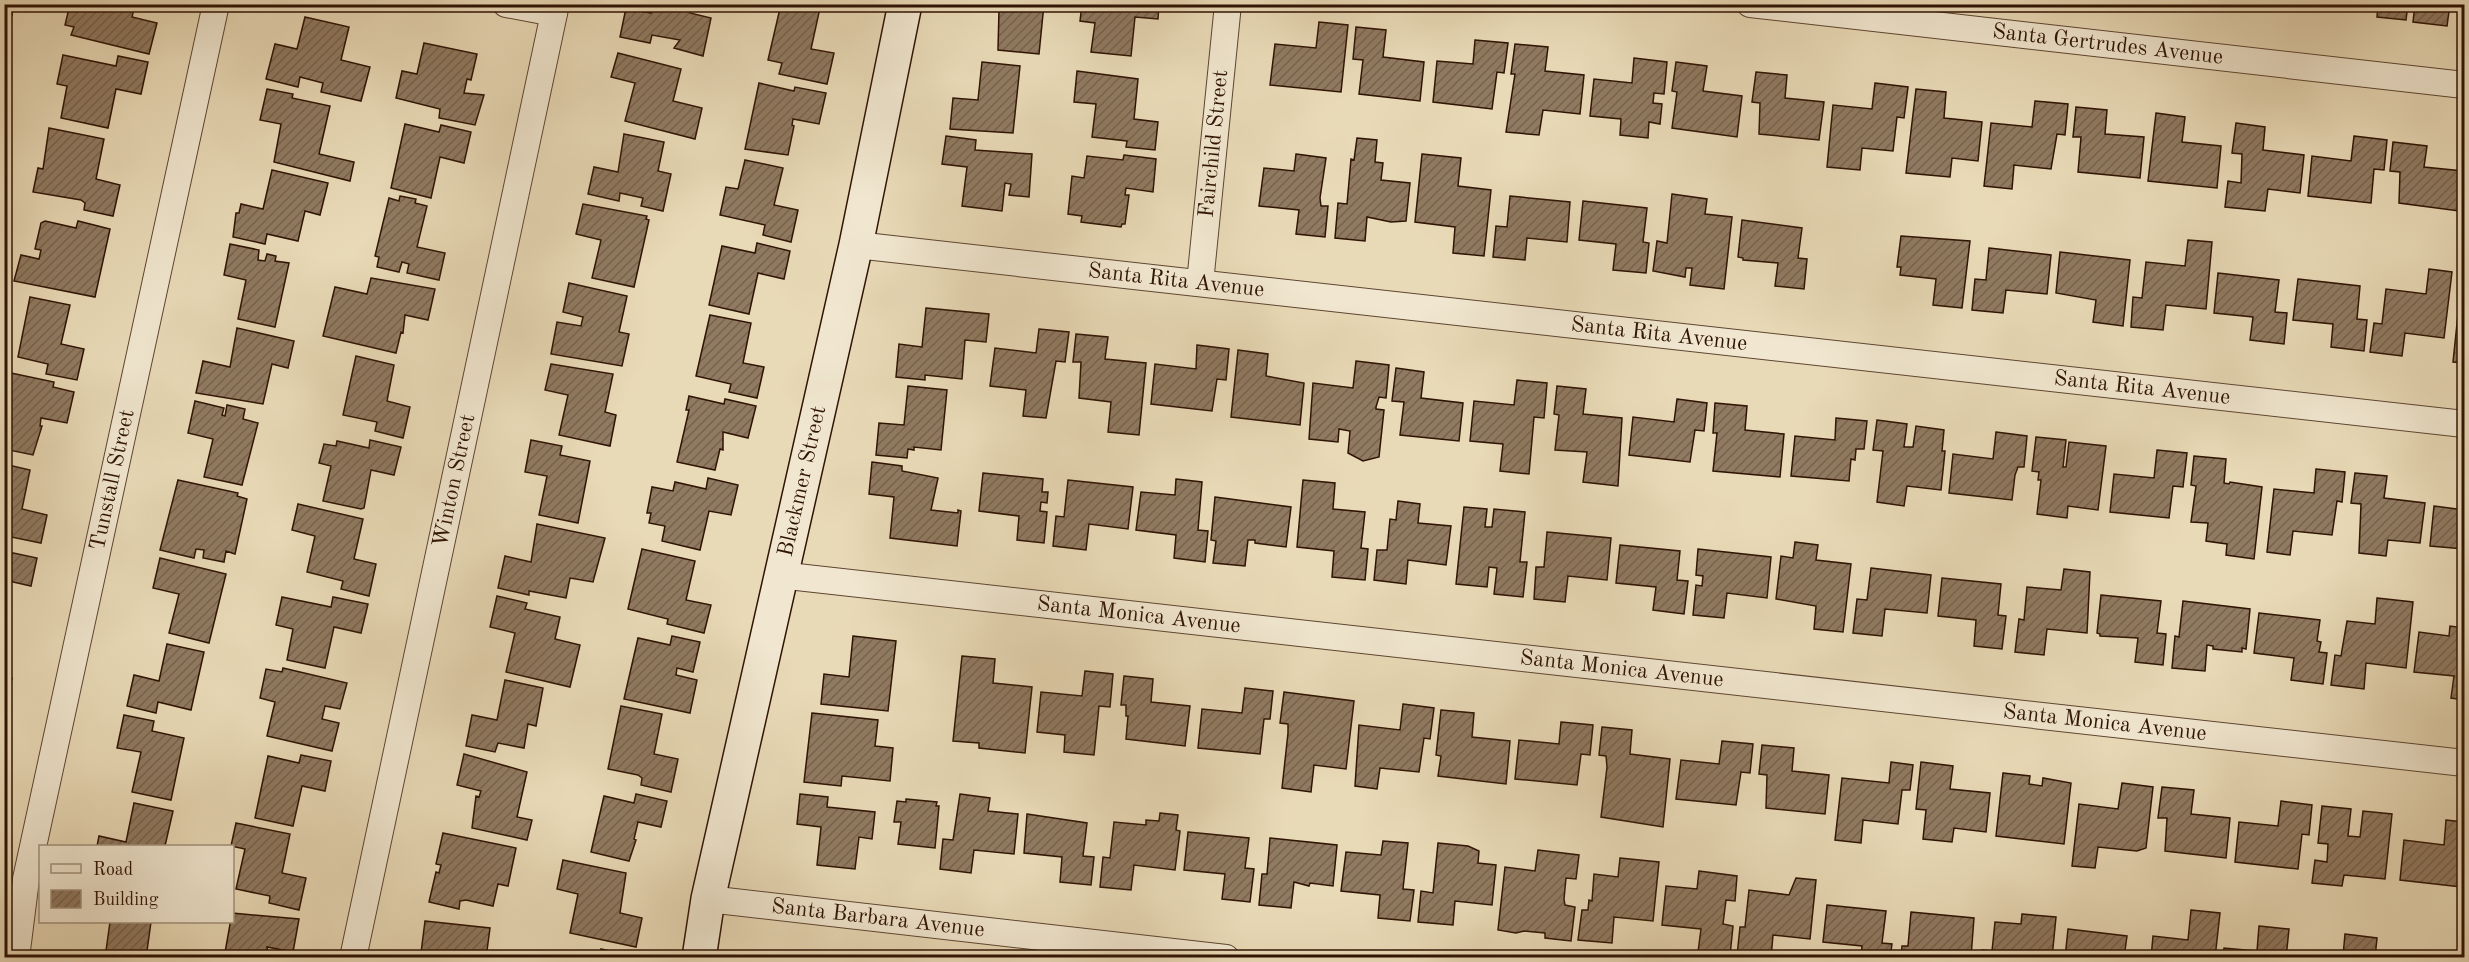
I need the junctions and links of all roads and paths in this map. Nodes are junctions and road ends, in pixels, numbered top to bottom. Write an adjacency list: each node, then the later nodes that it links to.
1 (216, 4): 15 (street, Tunstall Street)
2 (506, 4): 6 (street)
3 (905, 4): 8 (street, Blackmer Street)
4 (1228, 4): 9 (street, Fairchild Street)
5 (1750, 4): 7 (street, Santa Gertrudes Avenue)
6 (555, 9): 16 (street, Winton Street)
7 (2464, 85)
8 (856, 245): 9 (street, Santa Rita Avenue); 11 (street, Blackmer Street)
9 (1200, 283): 10 (street, Santa Rita Avenue)
10 (2464, 424)
11 (779, 575): 12 (street, Santa Monica Avenue); 13 (street, Blackmer Street)
12 (2464, 763)
13 (708, 899): 14 (street, Santa Barbara Avenue); 17 (street, Blackmer Street)
14 (1029, 946): 18 (street, Santa Barbara Avenue)
15 (16, 957)
16 (353, 957)
17 (699, 957)
18 (1226, 957)

